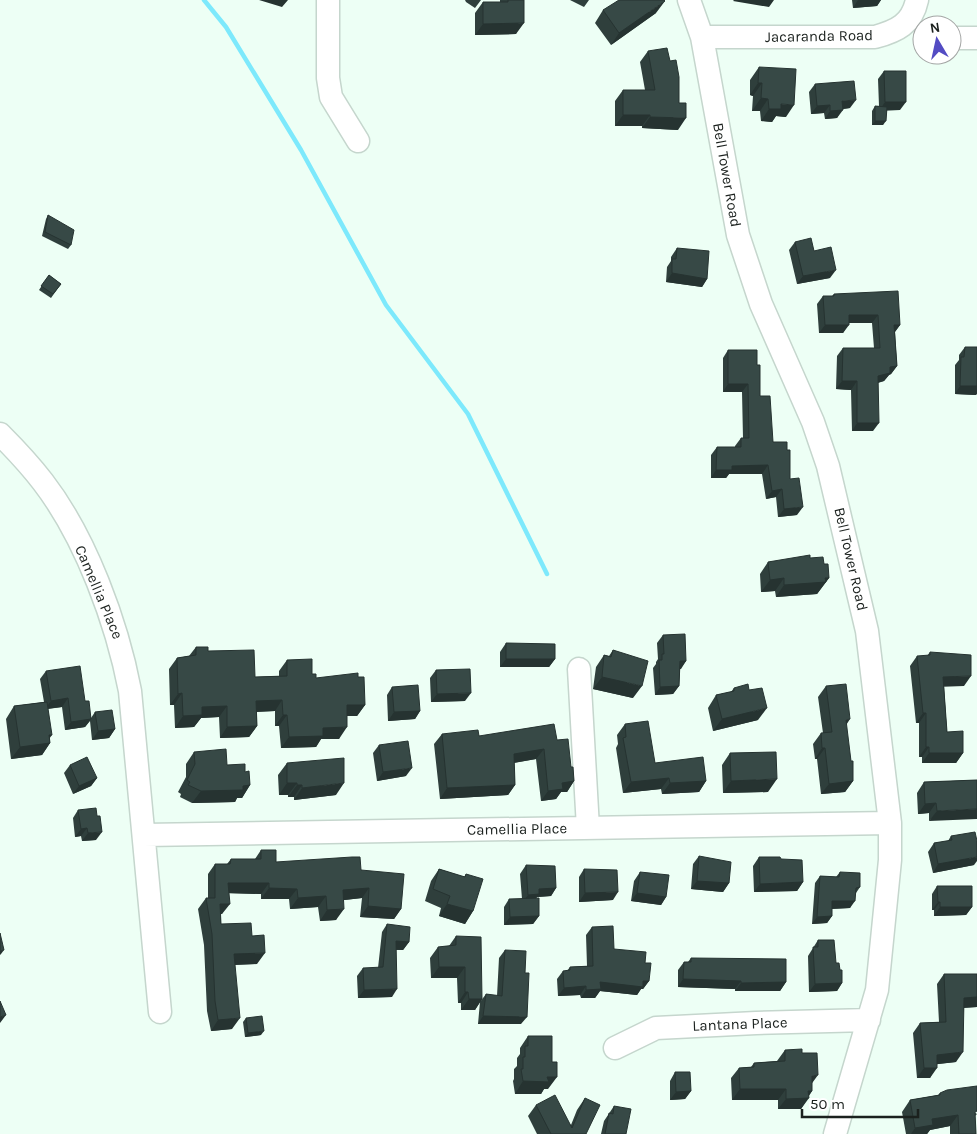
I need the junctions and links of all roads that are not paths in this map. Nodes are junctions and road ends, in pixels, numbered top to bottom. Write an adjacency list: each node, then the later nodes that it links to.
1 (328, 0): 9 (street)
2 (689, 0): 6 (street, Bell Tower Road)
3 (917, 0): 4 (street, Jacaranda Road)
4 (913, 15)
5 (912, 28): 6 (street, Jacaranda Road)
6 (702, 37): 12 (street, Bell Tower Road)
7 (962, 38): 8 (street)
8 (977, 38)
9 (358, 141)
10 (0, 434): 14 (street, Camellia Place)
11 (579, 669): 13 (street)
12 (890, 822): 13 (street, Camellia Place); 16 (street, Bell Tower Road)
13 (588, 828): 14 (street, Camellia Place)
14 (144, 835): 15 (street, Camellia Place)
15 (160, 1012)
16 (869, 1020): 17 (street, Lantana Place); 18 (street, Bell Tower Road)
17 (615, 1048)
18 (835, 1134)

